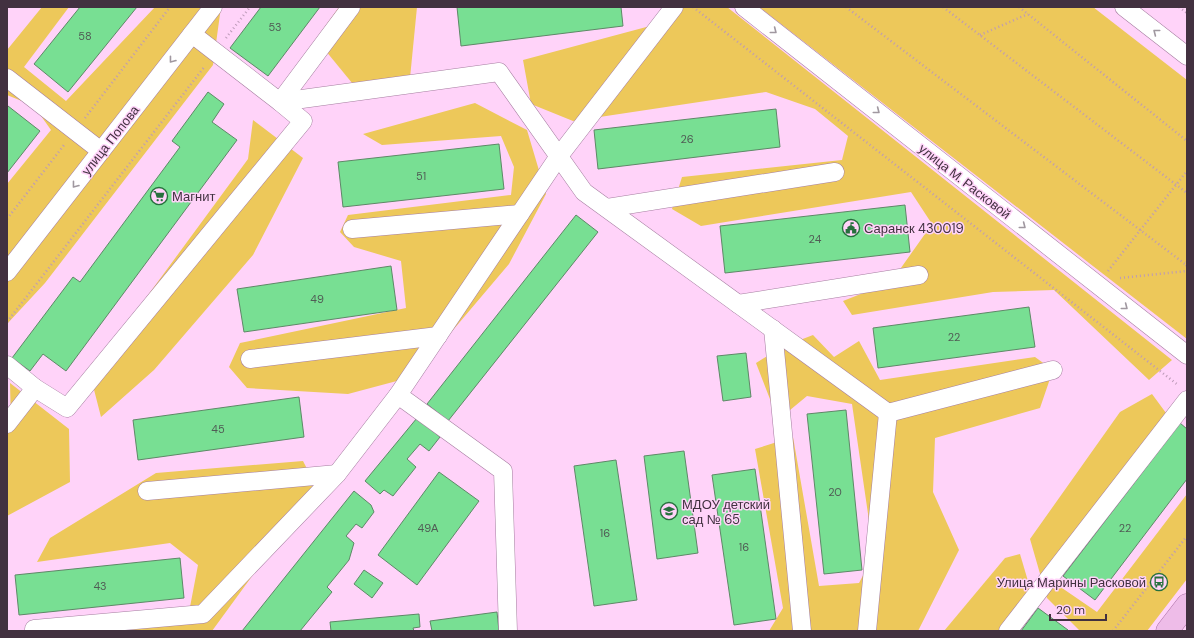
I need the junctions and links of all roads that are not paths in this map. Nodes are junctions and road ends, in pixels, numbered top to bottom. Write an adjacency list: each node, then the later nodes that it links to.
1 (213, 7): 6 (street, улица Попова)
2 (351, 7): 9 (street)
3 (674, 7): 11 (street)
4 (744, 7): 21 (street, улица М. Расковой, one-way to 21)
5 (1124, 7): 7 (street, one-way to 5)
6 (192, 34): 9 (street); 10 (street, улица Попова, one-way to 10)
7 (1187, 56)
8 (7, 78): 10 (street)
9 (280, 102): 11 (street); 25 (street)
10 (102, 151): 16 (street, улица Попова, one-way to 16)
11 (559, 156): 13 (street); 14 (street)
12 (835, 172): 13 (street)
13 (607, 208): 18 (street)
14 (520, 214): 15 (street); 20 (street)
15 (352, 229)
16 (7, 272)
17 (919, 275): 18 (street)
18 (738, 304): 19 (street)
19 (773, 329): 28 (street); 35 (street)
20 (438, 336): 22 (street); 27 (street)
21 (1187, 355)
22 (250, 359)
23 (7, 365): 25 (street)
24 (1053, 370): 28 (street)
25 (35, 388): 29 (street)
26 (1184, 394): 37 (street)
27 (398, 395): 30 (street); 34 (street)
28 (888, 413): 36 (street)
29 (7, 424)
30 (337, 474): 31 (street); 33 (street)
31 (147, 491)
32 (1187, 605): 38 (main road)
33 (34, 629)
34 (508, 631)
35 (802, 631)
36 (867, 631)
37 (1008, 631)
38 (1168, 631)

